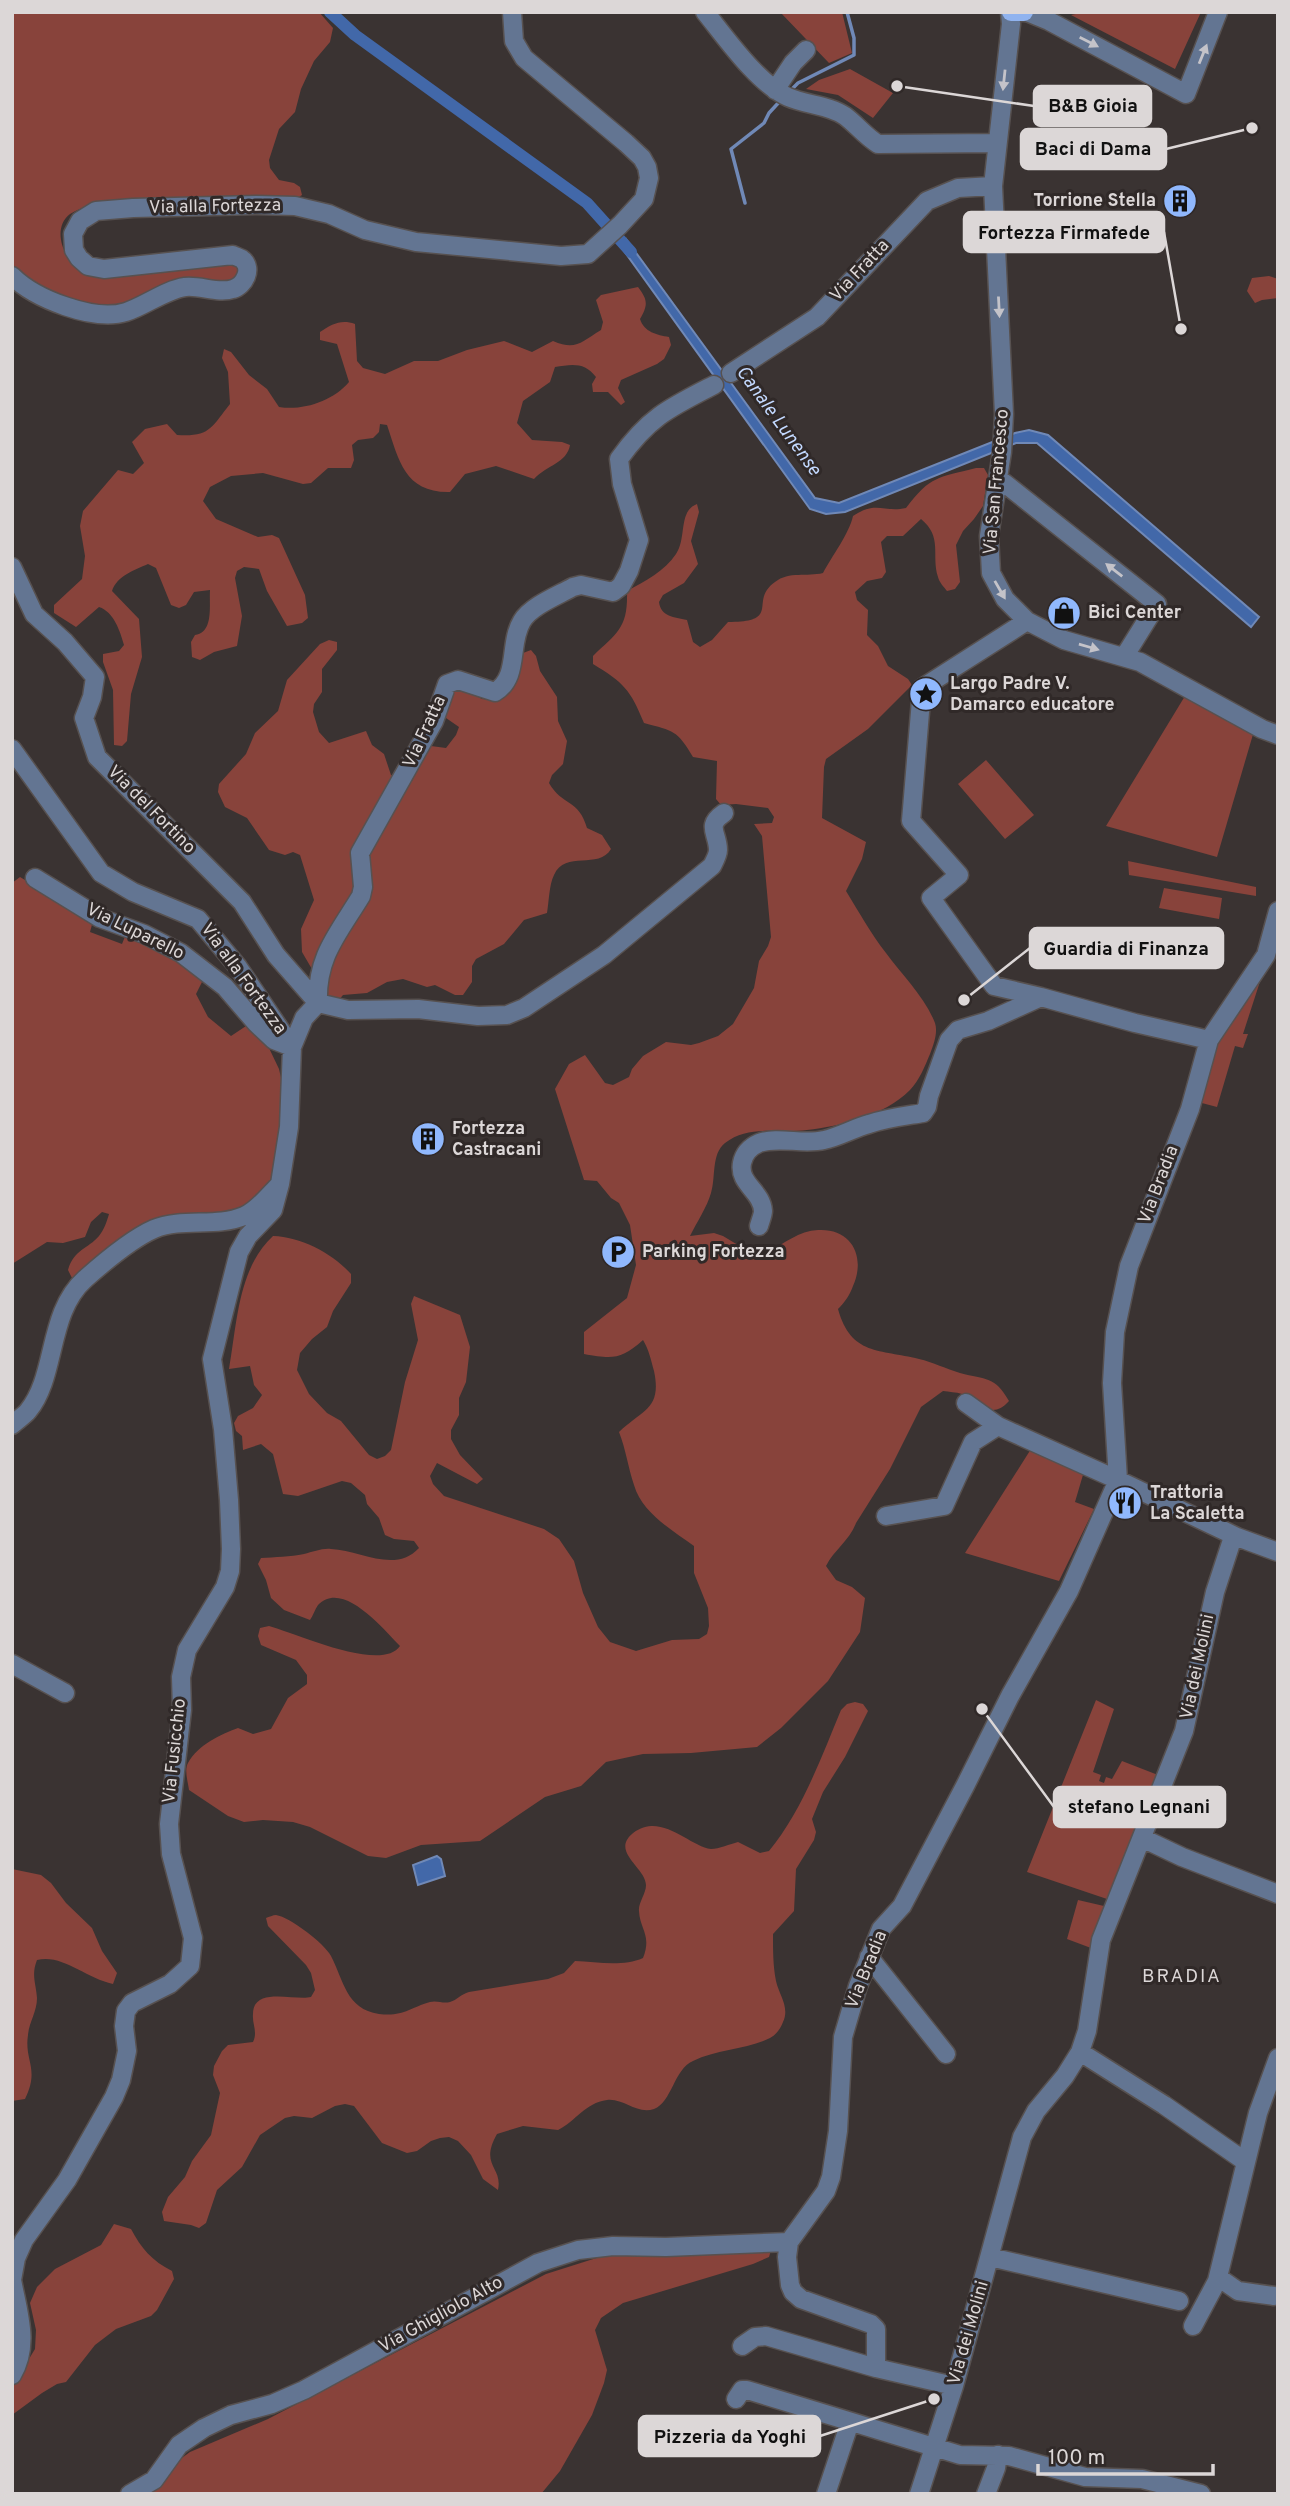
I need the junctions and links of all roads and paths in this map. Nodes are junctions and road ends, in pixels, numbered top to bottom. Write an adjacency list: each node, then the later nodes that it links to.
1 (512, 12): 10 (street, Via alla Fortezza)
2 (705, 12): 7 (street)
3 (1010, 12): 4 (main road); 8 (street, Via San Francesco, one-way to 8)
4 (1026, 12): 5 (street, one-way to 5)
5 (1218, 12)
6 (806, 50): 7 (street)
7 (782, 94): 8 (street)
8 (997, 143): 9 (street, Via San Francesco)
9 (993, 186): 11 (street, Via Fratta); 13 (street, Via San Francesco, one-way to 13)
10 (12, 276)
11 (731, 373)
12 (714, 385): 23 (street, Via Fratta)
13 (998, 478): 15 (street, Via San Francesco, one-way to 15); 16 (street, one-way to 13)
14 (12, 567): 23 (street, Via del Fortino)
15 (1027, 621): 16 (street, Via San Francesco, one-way to 16); 22 (street)
16 (1124, 657): 17 (street, Via San Francesco)
17 (1278, 735)
18 (12, 749): 25 (street, Via alla Fortezza)
19 (724, 813): 23 (street)
20 (35, 878): 25 (street, Via Luparello)
21 (1278, 911): 24 (street, Via Bradia)
22 (1041, 997): 24 (street); 27 (street)
23 (318, 1003): 25 (street)
24 (1209, 1040): 31 (street, Via Bradia)
25 (292, 1047): 26 (street)
26 (279, 1185): 29 (street); 48 (street, Via Fusicchio)
27 (759, 1226)
28 (966, 1404): 30 (street)
29 (12, 1425)
30 (998, 1426): 31 (street); 32 (street)
31 (1118, 1480): 33 (street); 39 (street, Via Bradia)
32 (886, 1516)
33 (1237, 1536): 34 (street); 37 (street, Via dei Molini)
34 (1278, 1552)
35 (12, 1664): 36 (street)
36 (65, 1693)
37 (1142, 1838): 38 (street); 40 (street, Via dei Molini)
38 (1278, 1894)
39 (869, 1956): 41 (street); 45 (street, Via Bradia)
40 (1080, 2052): 44 (street); 46 (street, Via dei Molini)
41 (946, 2054)
42 (1278, 2058): 43 (street)
43 (1274, 2077): 44 (street)
44 (1246, 2162): 47 (street)
45 (789, 2242): 53 (street); 60 (street, Via Ghigliolo Alto)
46 (990, 2257): 50 (street, Via dei Molini); 55 (street, Via dei Molini)
47 (1218, 2277): 49 (street); 51 (street)
48 (12, 2280): 54 (street, Via Fusicchio)
49 (1274, 2296)
50 (1180, 2301)
51 (1193, 2326)
52 (742, 2346): 53 (street)
53 (876, 2368): 55 (street)
54 (12, 2375)
55 (954, 2386): 58 (street, Via dei Molini)
56 (736, 2399): 57 (street)
57 (850, 2422): 58 (street); 61 (street)
58 (935, 2449): 59 (street); 62 (street, Via dei Molini)
59 (998, 2455): 63 (street); 64 (street)
60 (130, 2494)
61 (827, 2494)
62 (919, 2494)
63 (986, 2494)
64 (1201, 2494)

